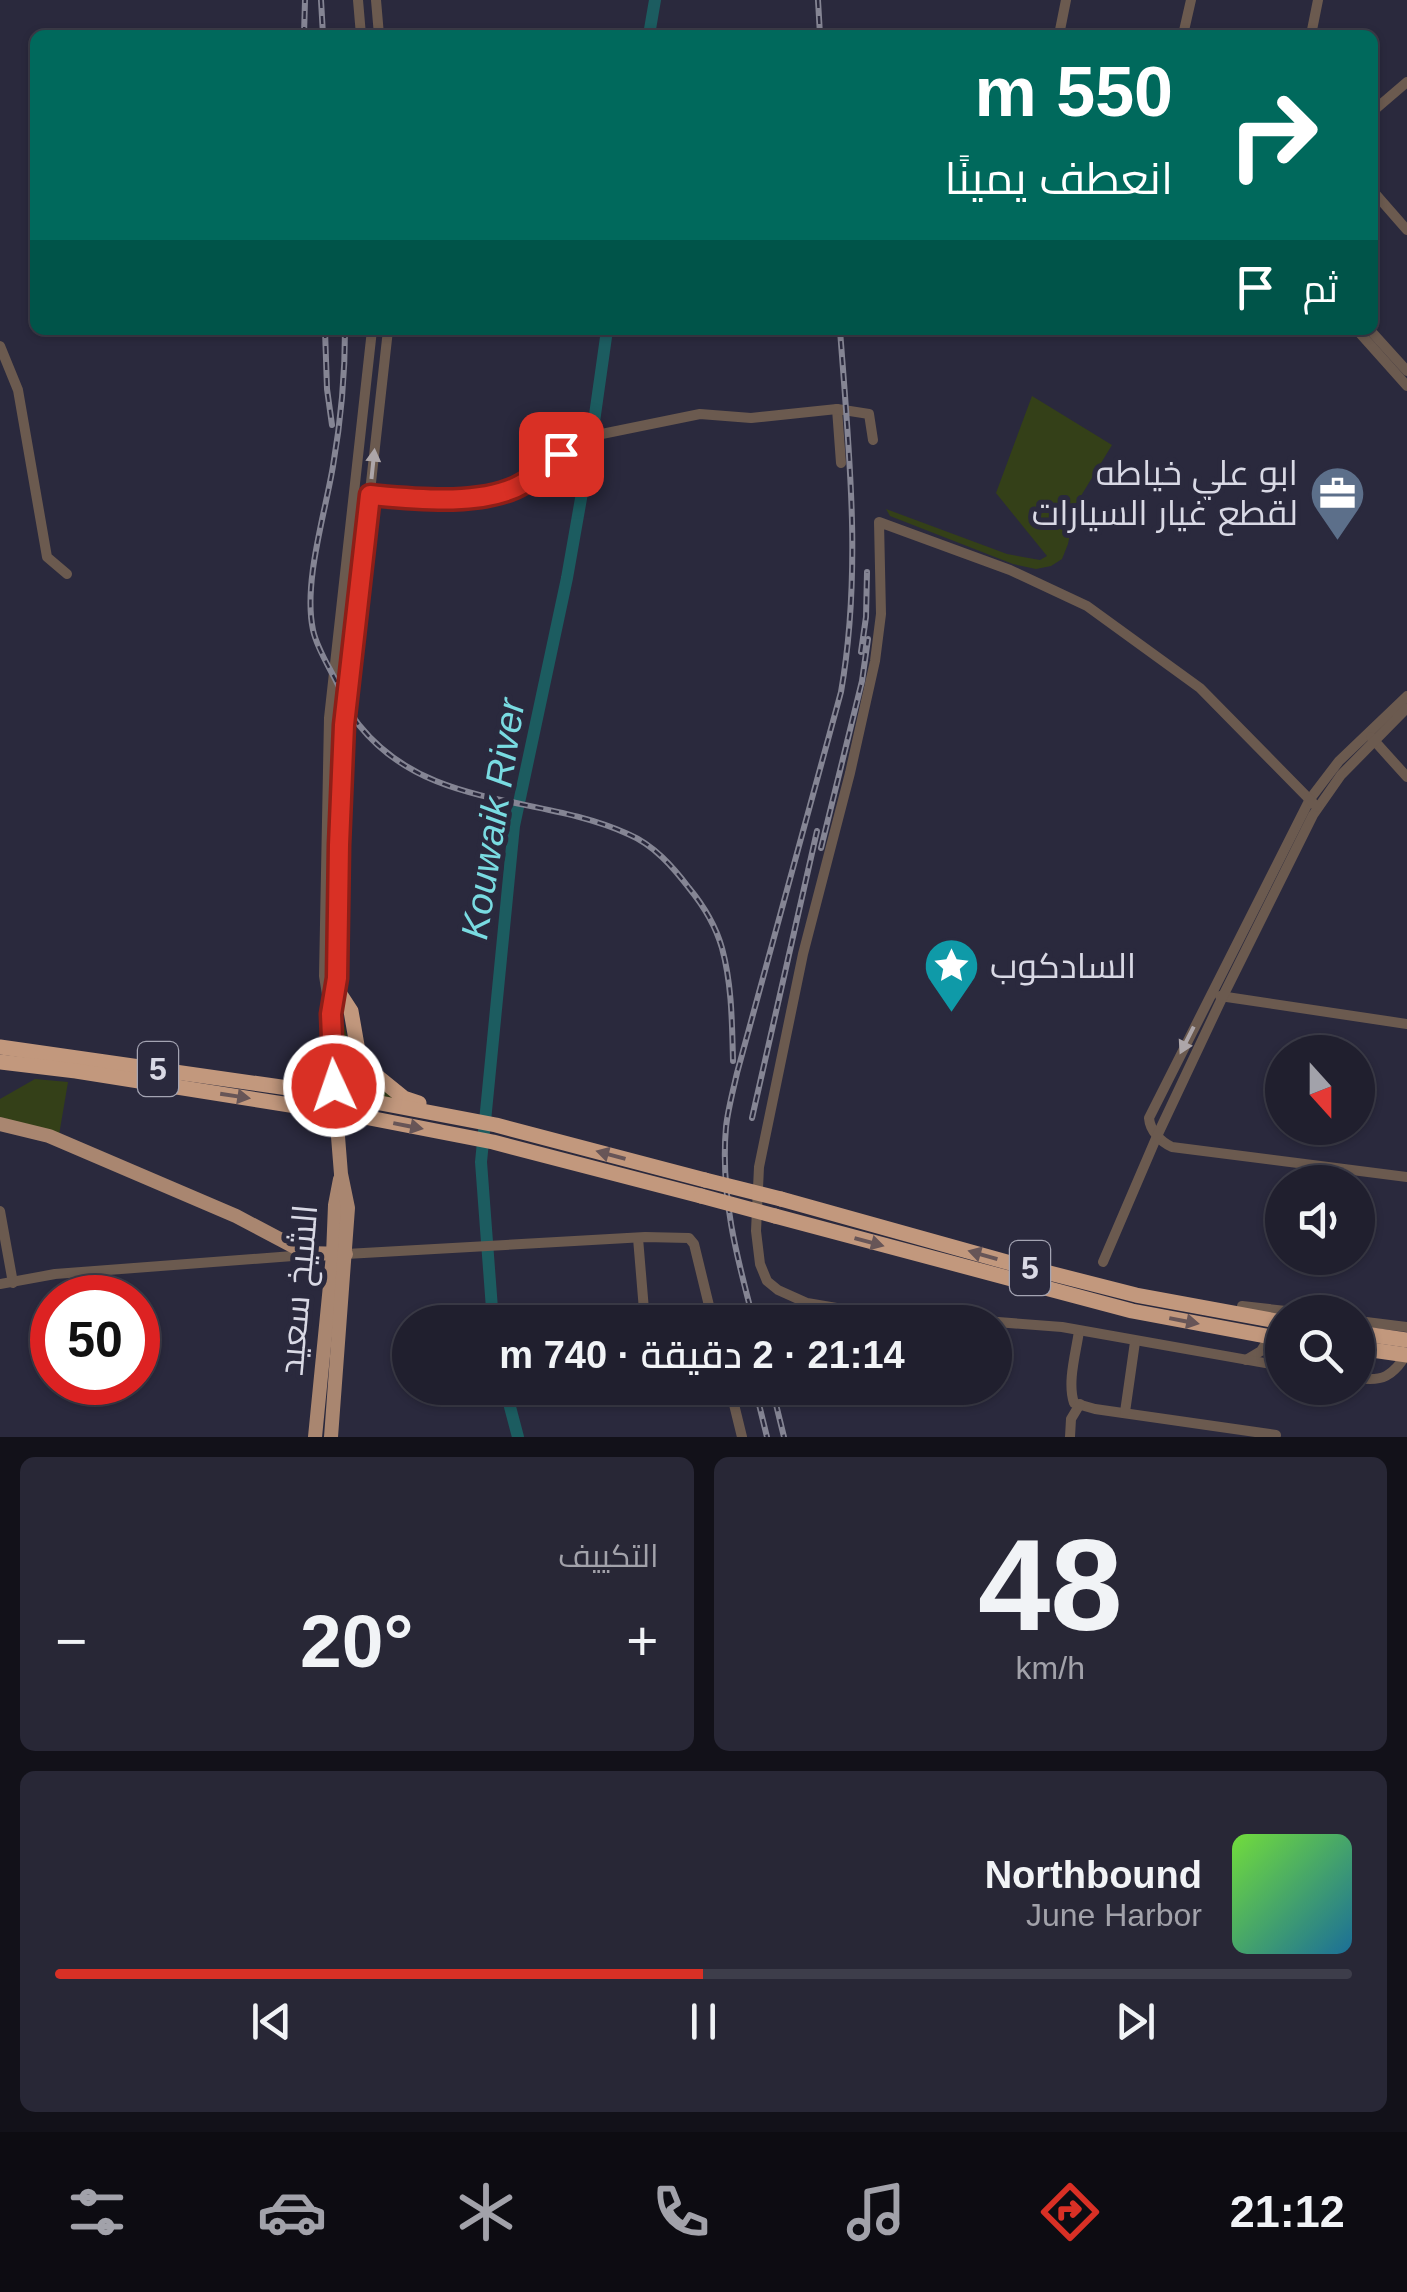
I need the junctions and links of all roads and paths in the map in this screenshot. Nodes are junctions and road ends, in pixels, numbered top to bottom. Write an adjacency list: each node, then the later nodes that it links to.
1 (358, 0): 6 (street)
2 (376, 0): 7 (street)
3 (1066, 0): 8 (street)
4 (1191, 0): 9 (street)
5 (1318, 0): 10 (street)
6 (360, 30)
7 (379, 30)
8 (1059, 30)
9 (1183, 30)
10 (1311, 30)
11 (1405, 86): 12 (street)
12 (1378, 106)
13 (1378, 197): 14 (street)
14 (1407, 230)
15 (371, 335): 25 (street)
16 (387, 335): 26 (street, one-way to 16)
17 (1361, 335): 21 (street)
18 (1375, 335): 20 (street)
19 (0, 346): 27 (street)
20 (1407, 371)
21 (1407, 386)
22 (838, 408): 23 (street); 24 (street); 26 (street)
23 (873, 440)
24 (841, 463)
25 (354, 494): 26 (street); 35 (street)
26 (370, 495): 33 (street)
27 (67, 574)
28 (1407, 696): 30 (street)
29 (1407, 708): 30 (street)
30 (1370, 737): 31 (street); 32 (street)
31 (1405, 771)
32 (1314, 803): 34 (street); 61 (street)
33 (336, 988): 35 (street); 43 (highway)
34 (1217, 995): 36 (street); 44 (street)
35 (331, 1014): 39 (main road)
36 (1407, 1024)
37 (0, 1047): 40 (highway, 5)
38 (0, 1062): 40 (highway, 5, one-way to 40)
39 (334, 1086)
40 (315, 1100): 43 (highway, 5, one-way to 43, bridge); 43 (highway, 5, bridge)
41 (0, 1124): 49 (main road)
42 (337, 1124): 50 (main road, الشيخ سعيد)
43 (464, 1128): 46 (highway, 5); 46 (highway, 5, one-way to 43)
44 (1157, 1136): 45 (street); 51 (street)
45 (1407, 1177)
46 (703, 1188): 58 (highway, 5, one-way to 46, bridge); 62 (highway, 5, one-way to 62, bridge)
47 (0, 1211): 52 (street)
48 (638, 1238): 50 (street); 54 (street); 55 (street)
49 (306, 1252): 50 (main road); 52 (street)
50 (339, 1255): 75 (main road, الشيخ سعيد); 76 (main road, الشيخ سعيد)
51 (1104, 1262)
52 (13, 1283): 53 (street)
53 (0, 1284)
54 (644, 1305)
55 (709, 1305)
56 (1242, 1306): 57 (street)
57 (1265, 1309)
58 (1265, 1319)
59 (1375, 1323): 60 (street)
60 (1407, 1327)
61 (1080, 1331): 64 (street); 71 (street)
62 (1265, 1336)
63 (1375, 1339): 67 (highway)
64 (1134, 1342): 68 (street); 73 (street)
65 (1265, 1348): 68 (street)
66 (1375, 1349): 67 (highway)
67 (1406, 1350): 70 (street)
68 (1246, 1360): 69 (street)
69 (1265, 1363)
70 (1375, 1380)
71 (1080, 1404): 73 (street); 78 (street)
72 (734, 1405): 77 (street)
73 (1125, 1412): 74 (street)
74 (1276, 1435)
75 (315, 1437)
76 (330, 1437)
77 (742, 1437)
78 (1070, 1437)

